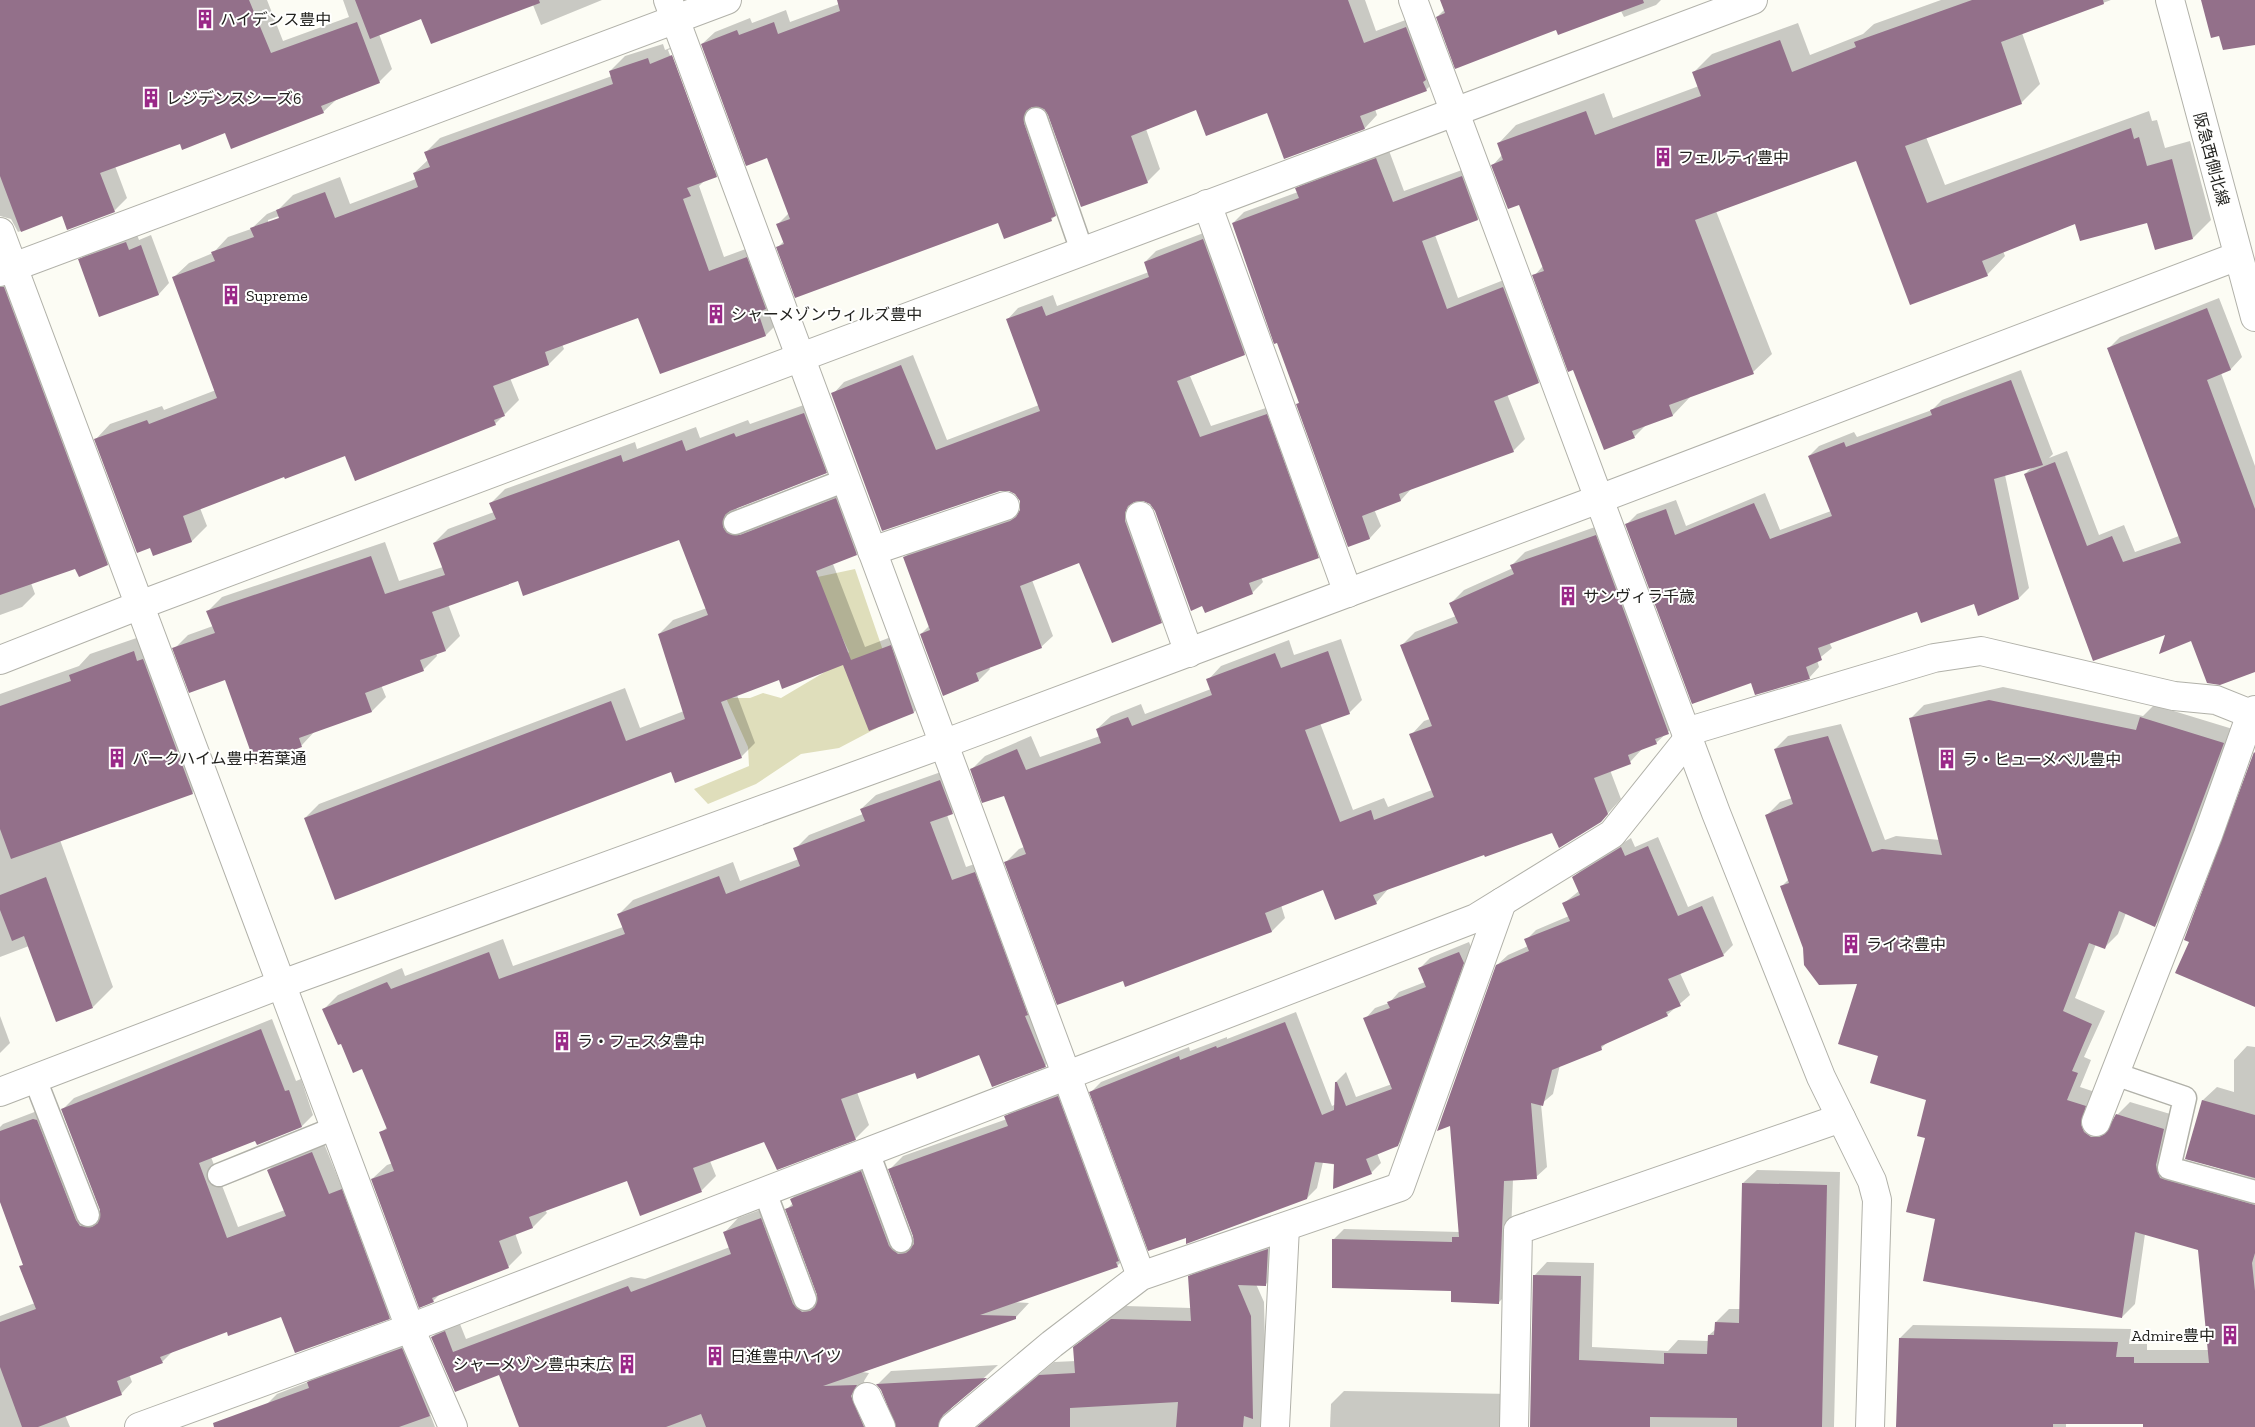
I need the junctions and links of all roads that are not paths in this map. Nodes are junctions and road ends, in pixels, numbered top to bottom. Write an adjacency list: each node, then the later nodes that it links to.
1 (727, 0): 5 (street)
2 (1413, 0): 6 (street)
3 (1753, 0): 6 (street)
4 (2170, 0): 11 (street, 阪急西側北線)
5 (672, 10): 12 (street); 14 (street)
6 (1455, 112): 8 (street); 16 (street)
7 (1036, 119): 10 (lane)
8 (1208, 204): 10 (street); 21 (street)
9 (0, 232): 12 (street)
10 (1082, 251): 14 (street)
11 (2238, 256): 13 (street, 阪急西側北線); 16 (street)
12 (7, 269): 22 (street)
13 (2255, 317)
14 (800, 357): 15 (street); 22 (street)
15 (846, 480): 19 (lane); 20 (street)
16 (1599, 499): 21 (street); 26 (street)
17 (1005, 506): 20 (street)
18 (1140, 516): 23 (street)
19 (735, 523)
20 (872, 551): 27 (street)
21 (1348, 593): 23 (street)
22 (140, 604): 24 (street); 29 (street)
23 (1189, 653): 27 (street)
24 (0, 660)
25 (2253, 712): 26 (street); 30 (street)
26 (1688, 739): 28 (street); 34 (street)
27 (944, 744): 29 (street); 31 (street)
28 (1502, 902): 31 (street); 42 (street)
29 (282, 984): 32 (street); 36 (street)
30 (2115, 1074): 35 (street); 40 (lane)
31 (1066, 1075): 37 (street); 44 (street)
32 (35, 1079): 33 (street); 41 (lane)
33 (0, 1092)
34 (1841, 1118): 54 (street); 55 (street)
35 (2096, 1122)
36 (335, 1128): 38 (lane); 46 (street)
37 (868, 1152): 39 (street); 43 (lane)
38 (219, 1174)
39 (765, 1192): 45 (lane); 46 (street)
40 (2255, 1192)
41 (88, 1215)
42 (1285, 1227): 44 (street); 53 (street)
43 (902, 1241)
44 (1141, 1276): 48 (street)
45 (805, 1299)
46 (410, 1328): 49 (street); 50 (street)
47 (867, 1397): 51 (street)
48 (984, 1415): 52 (street)
49 (138, 1427)
50 (453, 1427)
51 (880, 1427)
52 (953, 1427)
53 (1275, 1427)
54 (1514, 1427)
55 (1870, 1427)

